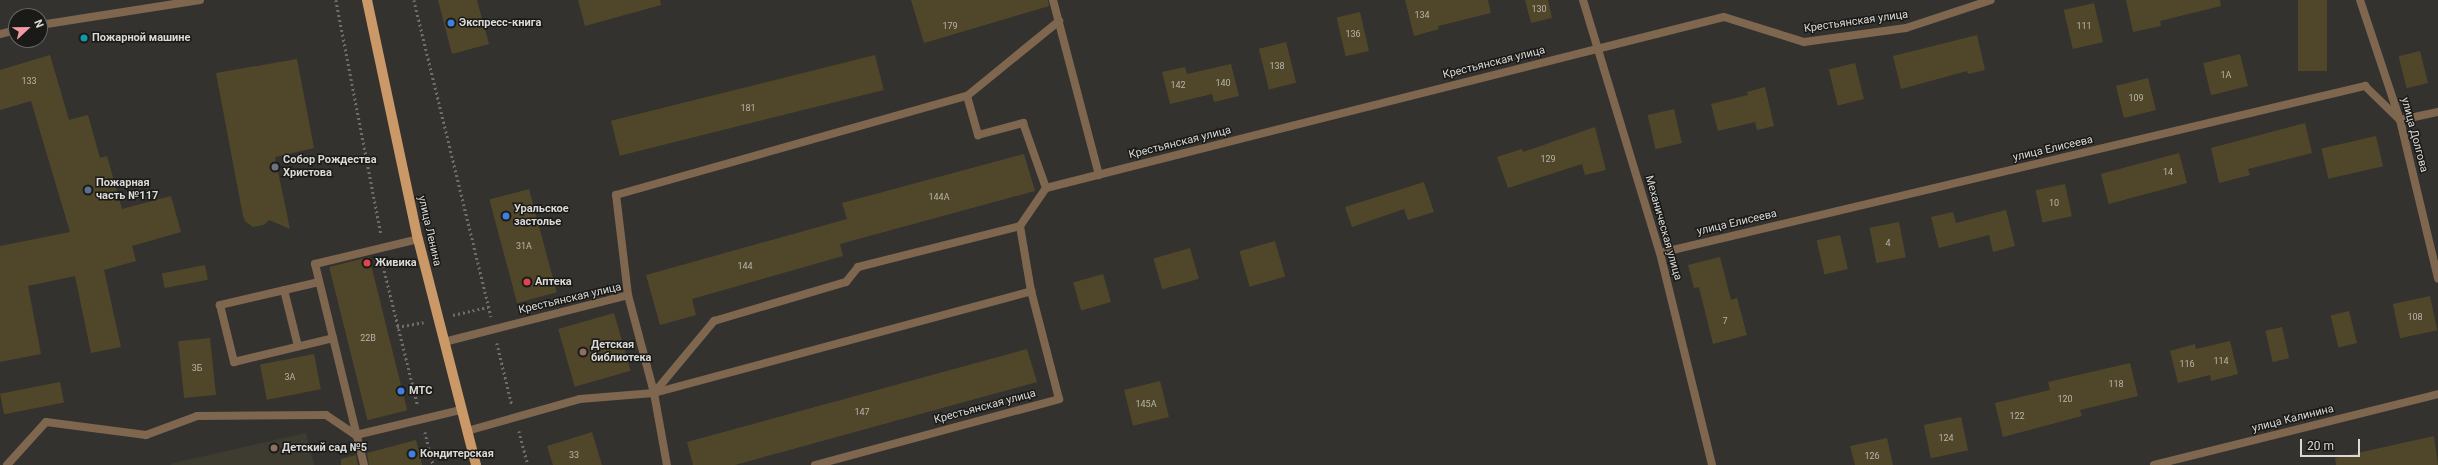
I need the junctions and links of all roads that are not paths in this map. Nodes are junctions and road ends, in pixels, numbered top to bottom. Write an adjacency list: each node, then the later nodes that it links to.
1 (200, 0): 8 (street)
2 (367, 0): 16 (main road, улица Ленина)
3 (1053, 0): 7 (street)
4 (1583, 0): 9 (street, Механическая улица)
5 (1991, 0): 9 (street, Крестьянская улица)
6 (2360, 0): 12 (street, улица Долгова)
7 (1059, 21): 10 (street); 13 (street)
8 (48, 25)
9 (1598, 48): 13 (street, Крестьянская улица); 17 (street, Механическая улица)
10 (967, 96): 14 (street); 22 (street)
11 (2438, 112): 12 (street)
12 (2400, 120): 17 (street, улица Елисеева); 18 (street, улица Долгова)
13 (1099, 175): 14 (street, Крестьянская улица)
14 (1046, 188): 15 (street)
15 (1020, 226): 21 (street, Крестьянская улица); 26 (street)
16 (418, 239): 19 (street); 24 (main road, улица Ленина)
17 (1660, 253): 36 (street, Механическая улица)
18 (2438, 278)
19 (319, 282): 20 (street); 23 (street)
20 (284, 290): 25 (street); 25 (street)
21 (1031, 291): 26 (street); 35 (street, Крестьянская улица)
22 (628, 295): 24 (street, Крестьянская улица); 26 (street, Крестьянская улица)
23 (333, 338): 25 (street); 30 (street)
24 (444, 342): 28 (main road, улица Ленина)
25 (298, 346)
26 (654, 393): 29 (street); 34 (street, Крестьянская улица)
27 (2438, 394): 37 (street, улица Калинина)
28 (461, 410): 29 (main road, улица Ленина); 30 (street)
29 (467, 431): 33 (main road, улица Ленина)
30 (356, 435): 31 (street); 32 (street)
31 (7, 465)
32 (364, 465)
33 (476, 465)
34 (667, 465)
35 (815, 465)
36 (1712, 465)
37 (2154, 465)

